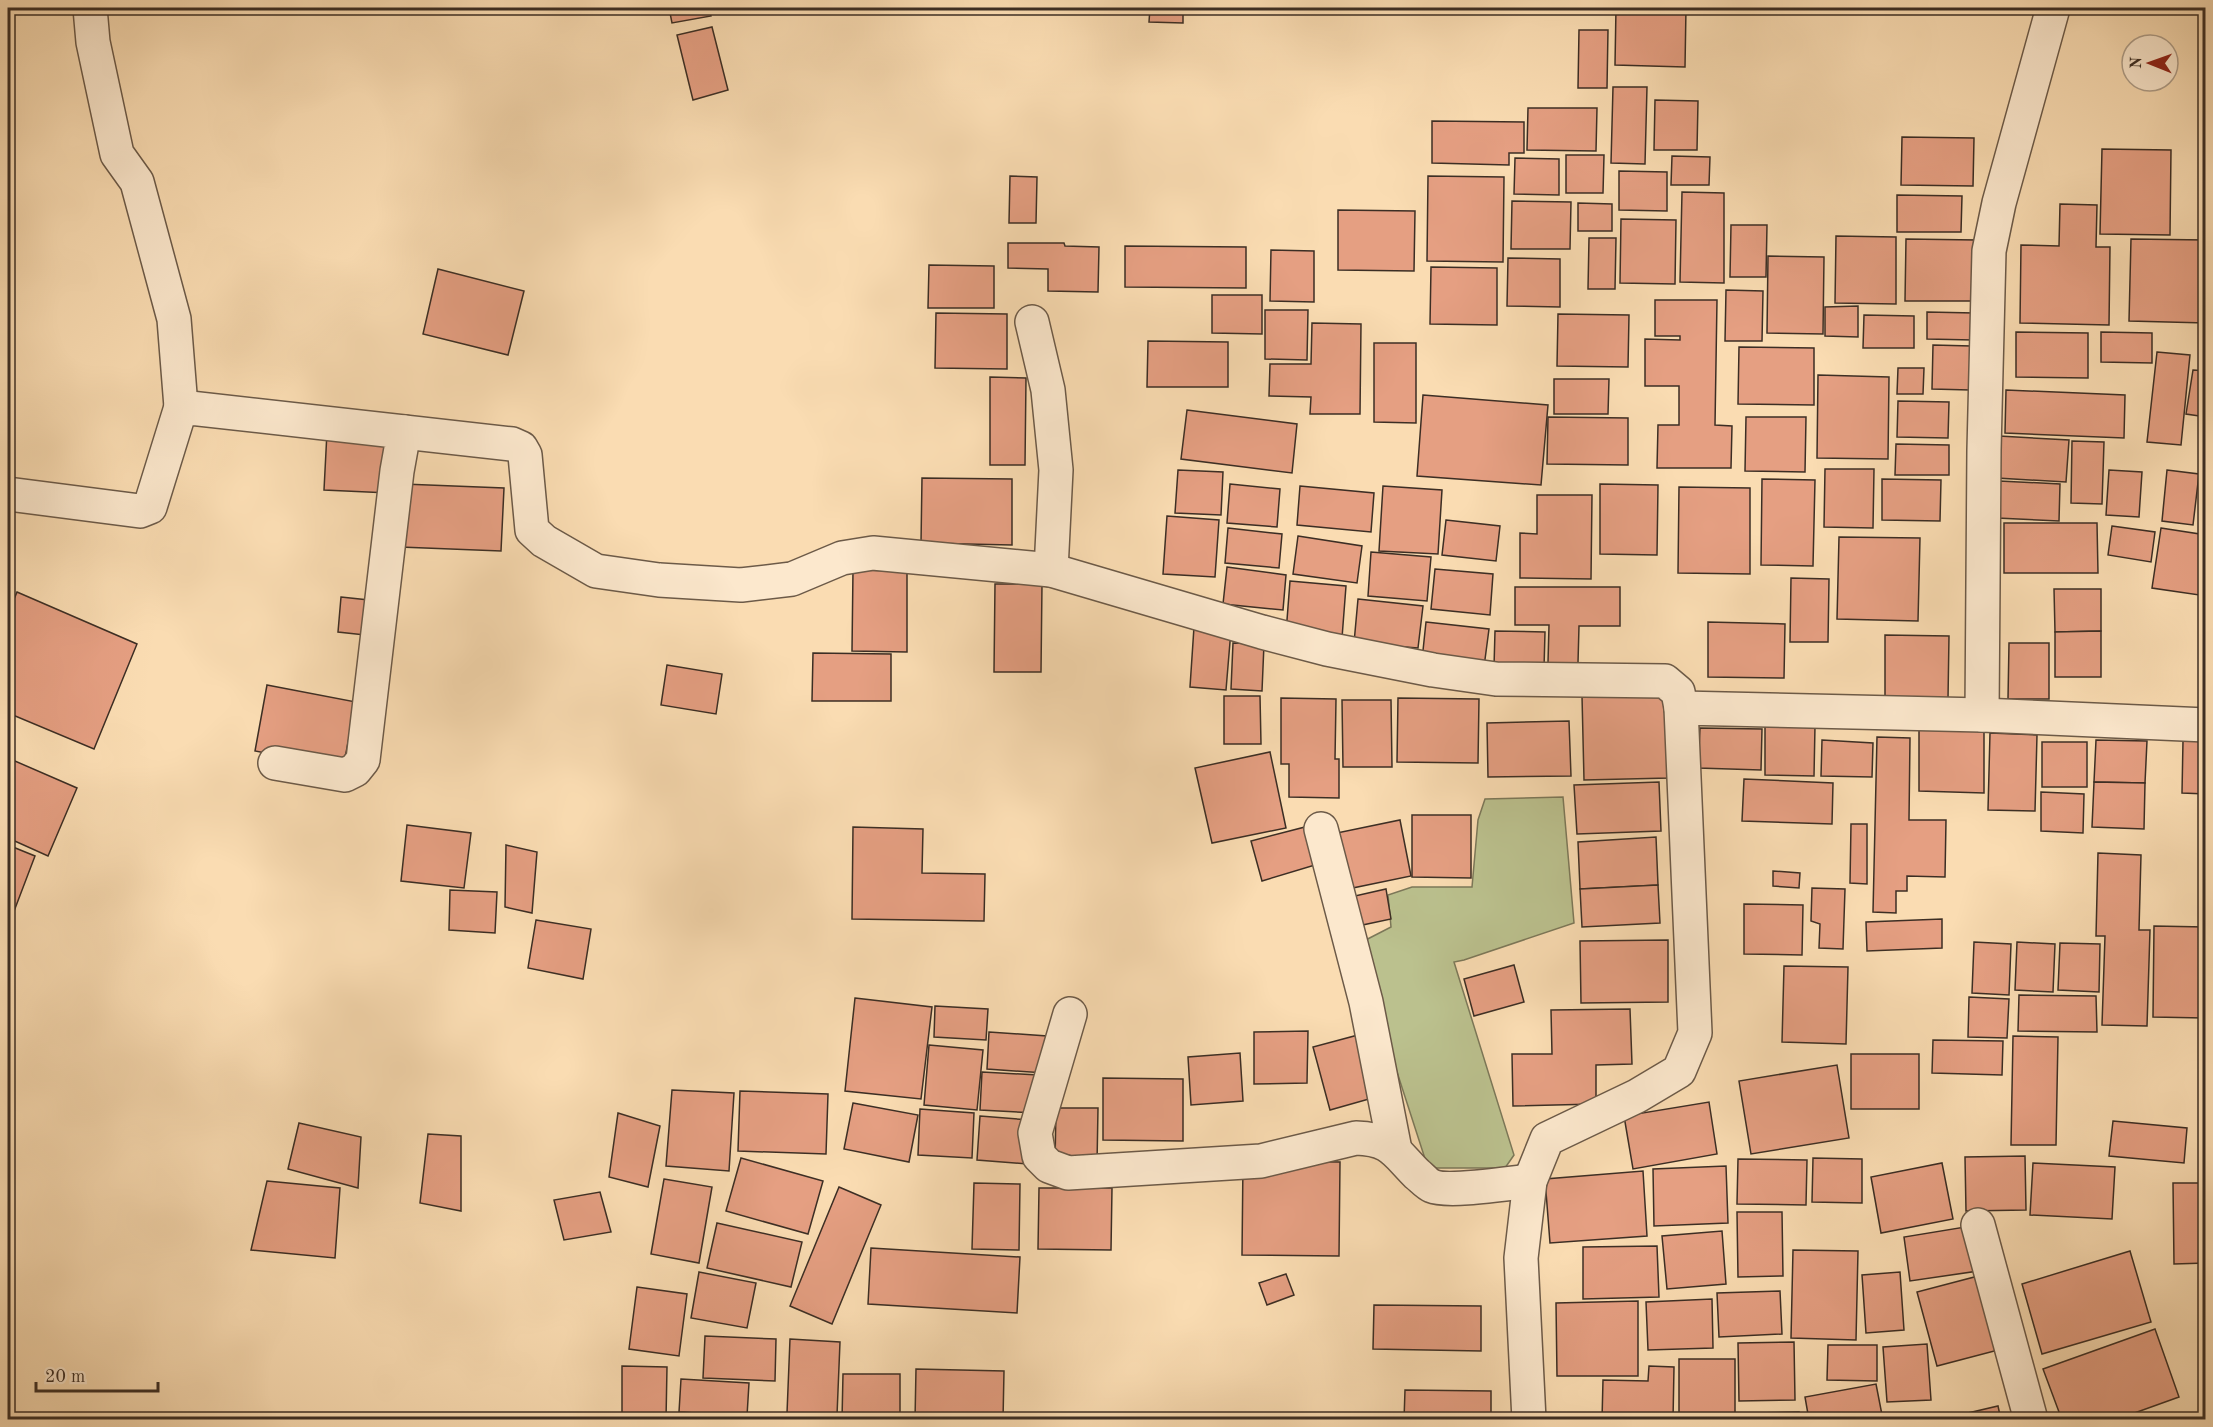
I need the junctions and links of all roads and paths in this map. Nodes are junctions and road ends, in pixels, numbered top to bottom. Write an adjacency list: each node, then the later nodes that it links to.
1 (90, 8): 4 (street)
2 (2053, 8): 9 (street)
3 (1032, 322): 7 (street)
4 (181, 407): 5 (street); 6 (street)
5 (404, 432): 7 (street); 11 (street)
6 (8, 494)
7 (1051, 570): 8 (street)
8 (1681, 708): 9 (street); 15 (street)
9 (1982, 715): 10 (street)
10 (2205, 725)
11 (275, 763)
12 (1321, 829): 14 (street)
13 (1070, 1014): 14 (street)
14 (1395, 1150): 15 (street)
15 (1530, 1182): 17 (street)
16 (1978, 1225): 18 (street)
17 (1529, 1419)
18 (2031, 1419)

